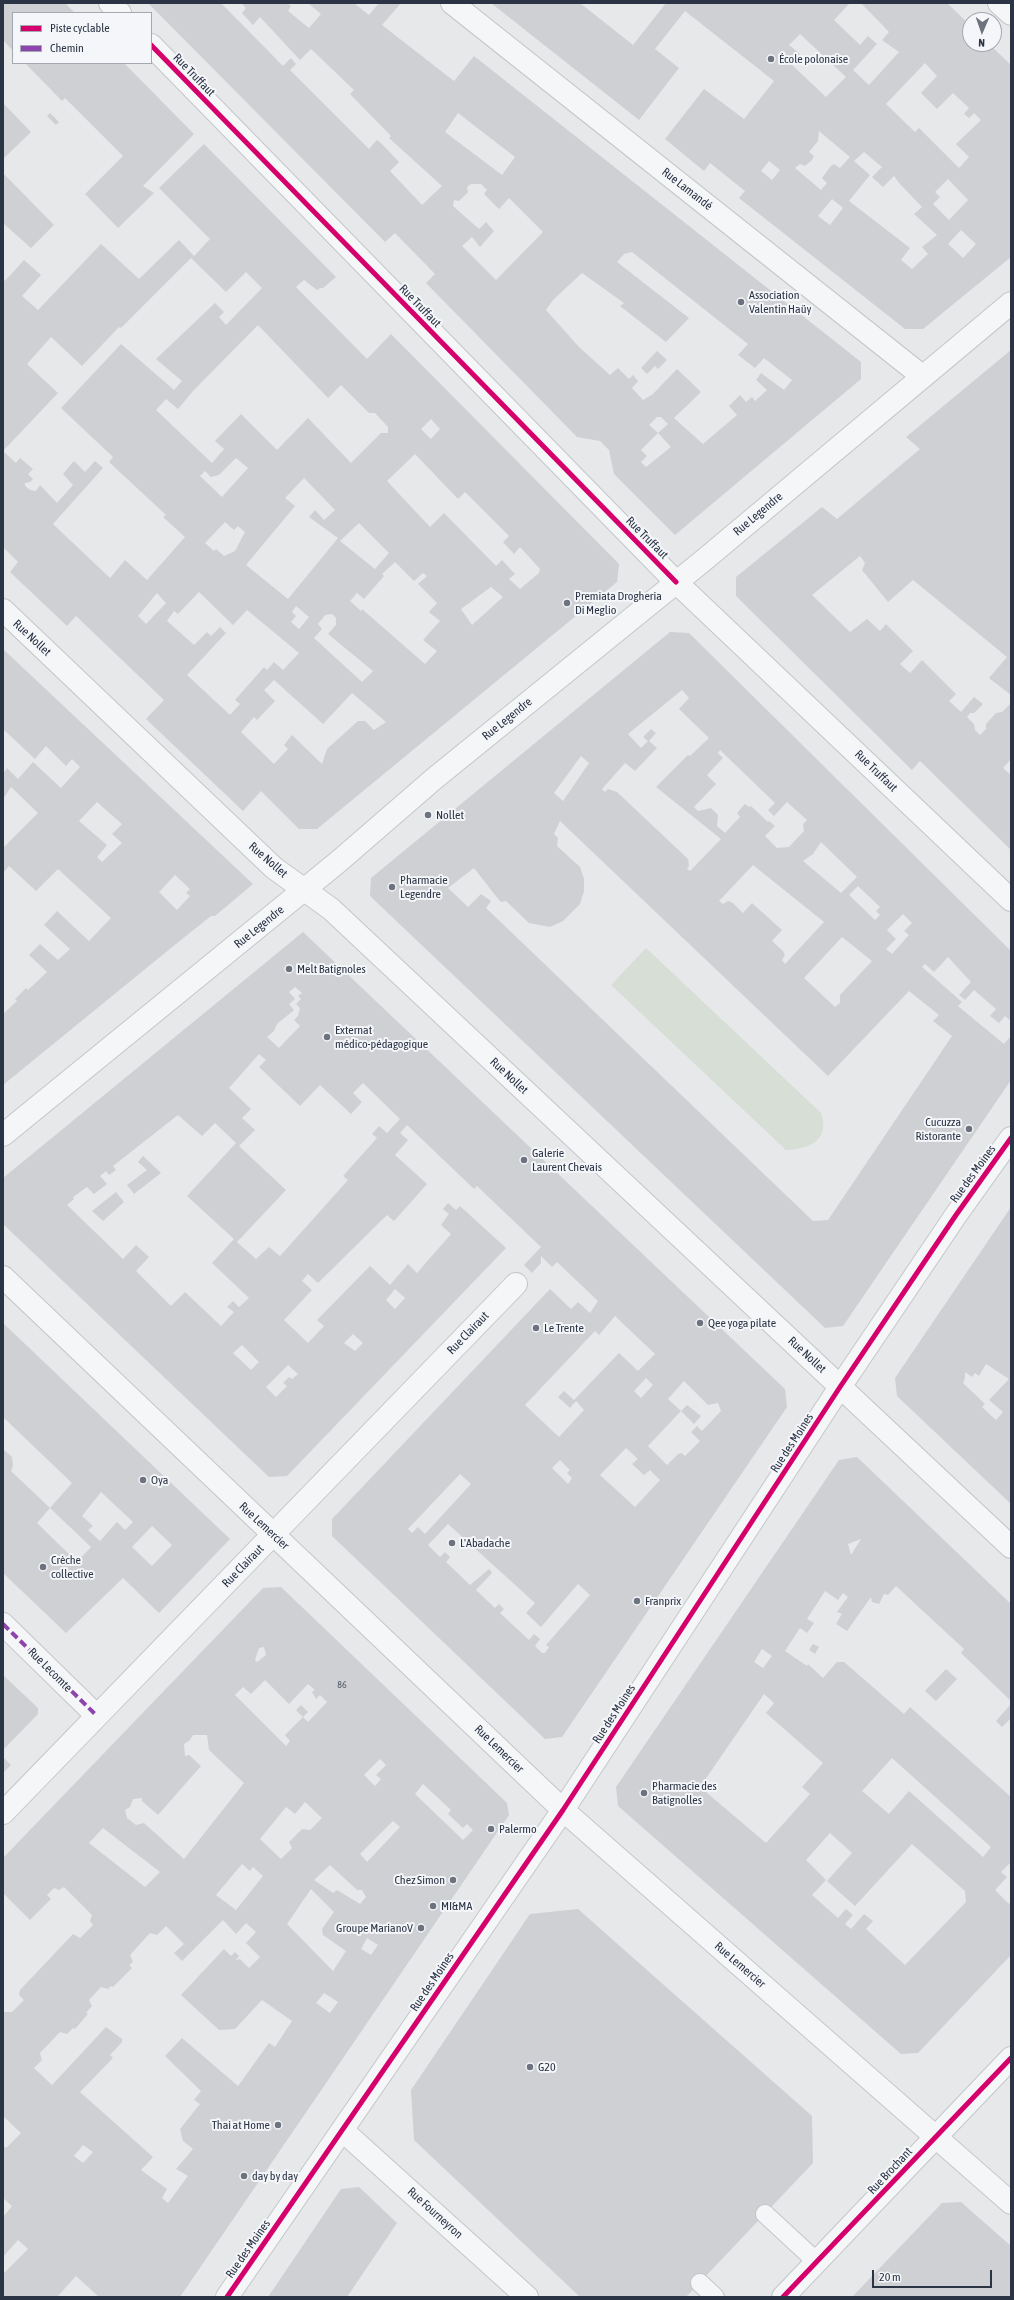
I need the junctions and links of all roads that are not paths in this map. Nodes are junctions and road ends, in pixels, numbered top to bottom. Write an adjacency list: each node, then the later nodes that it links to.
1 (110, 3): 4 (street)
2 (452, 3): 8 (street, Rue Lamandé)
3 (999, 3): 5 (street)
4 (119, 12)
5 (1011, 14)
6 (152, 46): 9 (street, Rue Truffaut)
7 (1011, 303): 8 (street, Rue Legendre)
8 (922, 376): 9 (street, Rue Legendre)
9 (676, 582): 11 (street, Rue Legendre); 12 (street, Rue Truffaut)
10 (3, 610): 11 (street, Rue Nollet)
11 (305, 889): 13 (street, Rue Legendre); 17 (street, Rue Nollet)
12 (1011, 900)
13 (3, 1135)
14 (1011, 1138): 17 (street, Rue des Moines)
15 (3, 1277): 18 (street, Rue Lemercier)
16 (516, 1284): 18 (street, Rue Clairaut)
17 (840, 1386): 19 (street, Rue Nollet); 22 (street, Rue des Moines)
18 (273, 1534): 21 (street, Rue Clairaut); 22 (street, Rue Lemercier)
19 (1011, 1548)
20 (3, 1624): 21 (street, Rue Lecomte)
21 (97, 1716): 23 (street, Rue Clairaut)
22 (563, 1810): 25 (street, Rue des Moines); 26 (street, Rue Lemercier)
23 (3, 1813)
24 (1011, 2058): 26 (street, Rue Brochant)
25 (342, 2130): 31 (street, Rue des Moines); 32 (street, Rue Fourneyron)
26 (936, 2137): 27 (street, Rue Lemercier); 29 (street, Rue Brochant)
27 (1011, 2203)
28 (765, 2214): 29 (lane)
29 (817, 2262): 34 (street, Rue Brochant)
30 (700, 2283): 33 (lane)
31 (227, 2297)
32 (527, 2297)
33 (715, 2297)
34 (783, 2297)

